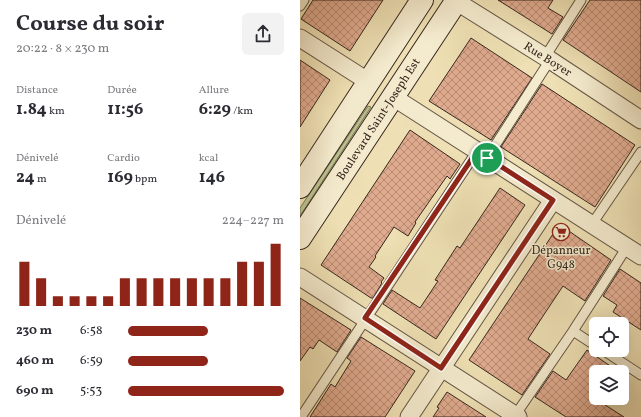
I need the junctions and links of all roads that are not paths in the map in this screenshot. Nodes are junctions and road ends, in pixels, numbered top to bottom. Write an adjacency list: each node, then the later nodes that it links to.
1 (304, 0): 5 (lane)
2 (422, 0): 8 (main road)
3 (455, 0): 7 (street, Rue Boyer); 9 (main road, Boulevard Saint-Joseph Est)
4 (581, 0): 7 (lane)
5 (300, 6)
6 (300, 38): 8 (street)
7 (548, 58): 10 (street, Rue Boyer); 12 (lane)
8 (369, 82): 13 (main road)
9 (393, 97): 12 (street); 16 (main road, Boulevard Saint-Joseph Est)
10 (641, 120)
11 (641, 152): 15 (lane)
12 (482, 155): 14 (street); 19 (lane)
13 (300, 187)
14 (553, 200): 15 (street); 23 (street)
15 (592, 224): 17 (street)
16 (300, 238)
17 (634, 251): 20 (lane)
18 (300, 277): 19 (street)
19 (365, 318): 23 (street); 26 (lane)
20 (573, 331): 21 (lane); 25 (lane)
21 (589, 341)
22 (614, 357): 24 (lane)
23 (441, 368): 25 (street); 27 (street)
24 (641, 375)
25 (516, 416)
26 (301, 417)
27 (409, 417)

